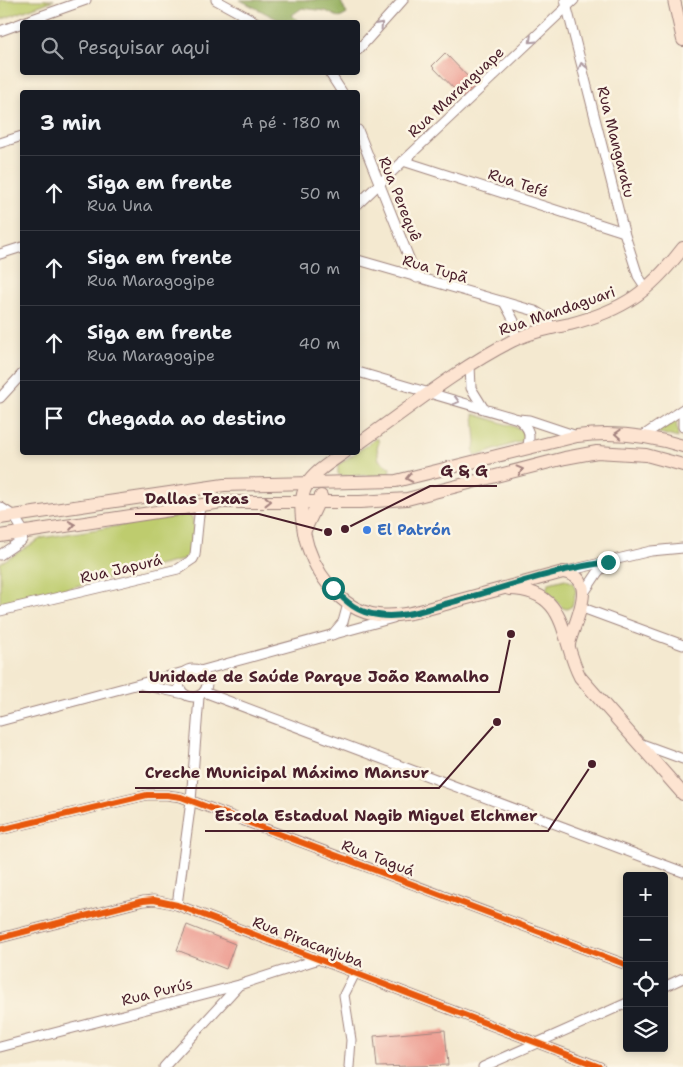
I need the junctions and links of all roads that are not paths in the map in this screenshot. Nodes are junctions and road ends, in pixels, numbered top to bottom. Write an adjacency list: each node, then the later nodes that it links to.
1 (86, 0): 6 (street)
2 (216, 0): 7 (street)
3 (403, 0): 11 (street, one-way to 3)
4 (674, 0): 10 (main road)
5 (569, 2): 17 (street, Rua Maranguape, one-way to 17); 20 (street, Rua Mangaratu, one-way to 5)
6 (31, 20)
7 (252, 20)
8 (20, 24): 9 (street)
9 (0, 31)
10 (683, 40)
11 (360, 48)
12 (334, 75): 13 (street)
13 (341, 90)
14 (360, 135): 18 (street, Rua Perequê)
15 (20, 137): 16 (street)
16 (0, 143)
17 (403, 161): 18 (street, Rua Maranguape); 20 (street, Rua Tefé)
18 (379, 183): 19 (street, Rua Maranguape); 25 (street, Rua Perequê)
19 (360, 202)
20 (624, 232): 26 (street, Rua Mangaratu)
21 (20, 248): 23 (street)
22 (683, 248): 26 (main road, Rua Mandaguari)
23 (0, 254)
24 (360, 261): 25 (street, Rua Tupã)
25 (417, 278): 27 (street, Rua Tupã)
26 (646, 288): 28 (main road, Rua Mandaguari)
27 (505, 304): 28 (street, Rua Tupã); 29 (street)
28 (552, 328): 29 (main road, Rua Mandaguari)
29 (515, 340): 30 (main road, Rua Mandaguari)
30 (470, 366): 33 (main road, Rua Mandaguari); 35 (street)
31 (360, 373): 33 (street)
32 (20, 376): 34 (street)
33 (429, 394): 35 (street, one-way to 35); 42 (main road, Rua Mandaguari)
34 (0, 398)
35 (484, 409): 38 (street)
36 (683, 409): 40 (street)
37 (683, 414): 39 (street)
38 (518, 419): 41 (street); 44 (street)
39 (683, 427)
40 (644, 435): 41 (main road, one-way to 41); 43 (main road); 47 (main road)
41 (577, 436): 44 (main road)
42 (360, 443)
43 (683, 446)
44 (526, 449): 50 (main road, one-way to 50)
45 (683, 451): 49 (main road)
46 (341, 455): 48 (main road)
47 (646, 455): 49 (main road); 55 (main road, one-way to 47)
48 (332, 461): 51 (main road); 52 (main road)
49 (678, 463)
50 (386, 482): 51 (main road); 55 (main road)
51 (328, 483): 52 (main road); 54 (main road)
52 (307, 484): 53 (main road); 58 (main road)
53 (303, 501): 54 (main road); 56 (main road, one-way to 53); 61 (main road)
54 (318, 501): 55 (main road); 61 (main road)
55 (385, 501)
56 (200, 505): 60 (main road, one-way to 56); 73 (street, Rua Japurá)
57 (0, 507): 58 (street)
58 (14, 516): 59 (main road); 60 (street)
59 (0, 518)
60 (24, 532): 62 (main road); 64 (street)
61 (304, 532): 71 (main road)
62 (0, 536)
63 (683, 548): 65 (street)
64 (0, 555)
65 (608, 562): 66 (street); 69 (street)
66 (563, 572): 67 (main road); 69 (main road)
67 (548, 576): 68 (main road); 70 (main road)
68 (504, 589): 70 (main road); 75 (main road)
69 (584, 593): 72 (main road)
70 (542, 599): 74 (main road)
71 (348, 604): 75 (main road); 76 (street)
72 (580, 608): 74 (main road); 77 (main road); 78 (street)
73 (0, 611)
74 (557, 613): 77 (main road)
75 (407, 614): 76 (street)
76 (332, 635): 79 (street)
77 (569, 644): 87 (main road)
78 (683, 645)
79 (220, 664): 80 (street); 82 (street)
80 (200, 671): 81 (street); 82 (street)
81 (184, 672): 83 (street); 84 (street)
82 (207, 680): 85 (street)
83 (140, 684): 84 (street); 86 (street)
84 (184, 694): 85 (street)
85 (202, 694): 90 (street); 92 (street)
86 (0, 722)
87 (637, 743): 88 (street); 89 (main road)
88 (683, 759)
89 (683, 794)
90 (191, 801): 91 (street, Rua Taguá); 93 (street); 96 (street, Rua Taguá)
91 (0, 830)
92 (683, 872)
93 (177, 905): 94 (street, Rua Piracanjuba); 95 (street, Rua Piracanjuba)
94 (0, 938)
95 (319, 959): 97 (street, Rua Piracanjuba); 101 (street, Rua Purús)
96 (623, 963)
97 (355, 973): 104 (street, Rua Piracanjuba); 107 (street)
98 (683, 978): 100 (street)
99 (668, 980): 100 (street)
100 (674, 982): 102 (street)
101 (239, 985): 105 (street, Rua Purús); 106 (street)
102 (668, 985)
103 (623, 1006): 104 (street)
104 (538, 1044): 108 (street); 109 (street, Rua Piracanjuba)
105 (0, 1047)
106 (164, 1067)
107 (349, 1067)
108 (482, 1067)
109 (600, 1067)

